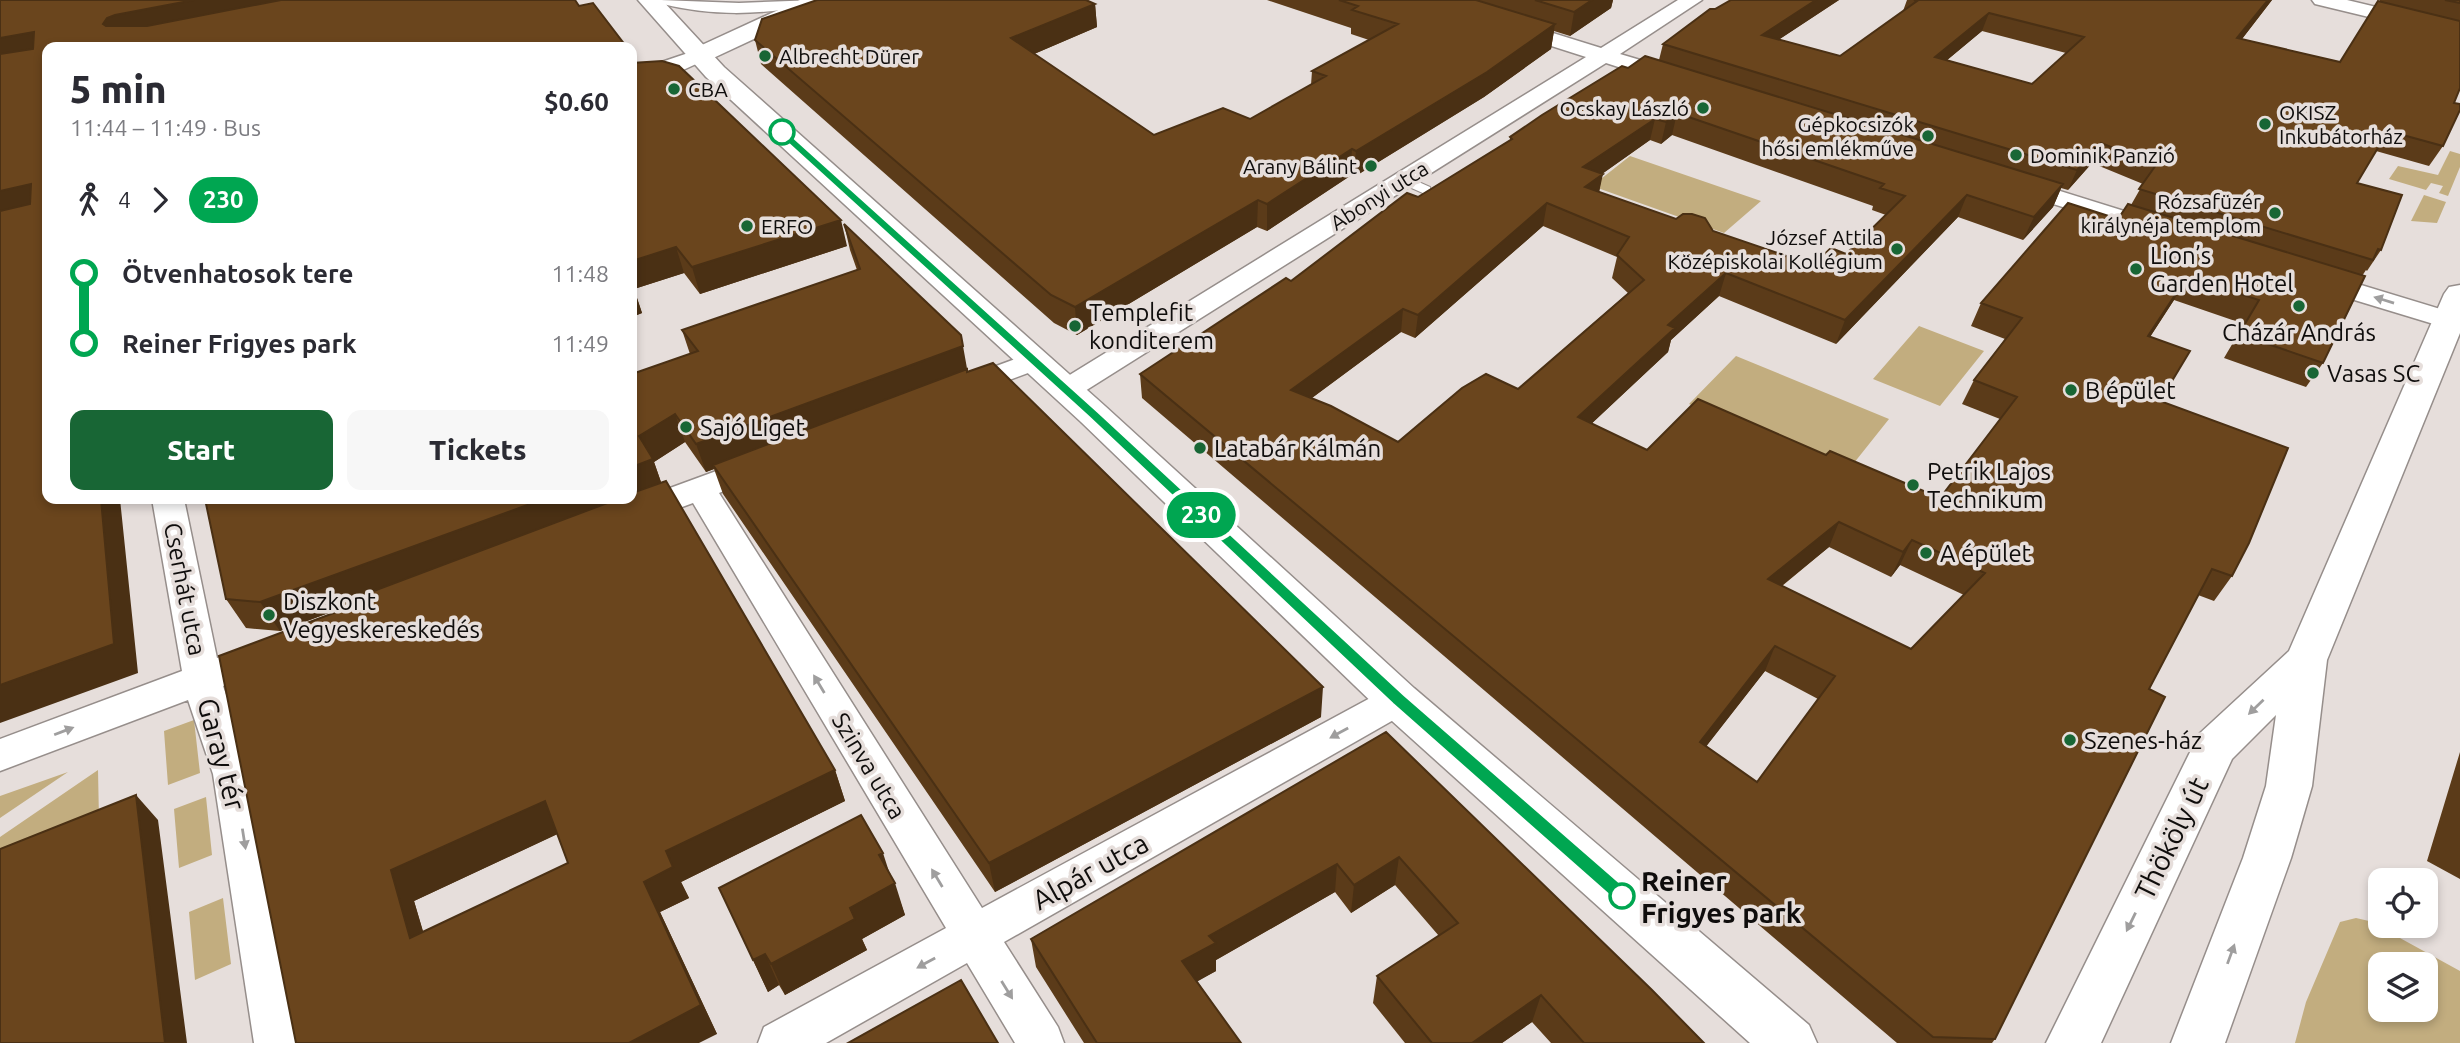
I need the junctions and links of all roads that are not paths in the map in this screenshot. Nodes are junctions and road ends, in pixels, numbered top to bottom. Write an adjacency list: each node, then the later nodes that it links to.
1 (649, 0): 9 (main road)
2 (670, 0): 3 (street)
3 (807, 0)
4 (819, 0): 9 (main road)
5 (1427, 0): 10 (street)
6 (1692, 0): 10 (street, Abonyi utca)
7 (2322, 0): 8 (street)
8 (2460, 33)
9 (699, 55): 11 (street); 17 (main road)
10 (1603, 55): 12 (street); 18 (street, Abonyi utca)
11 (637, 78)
12 (1694, 83)
13 (1992, 177): 14 (street)
14 (2186, 238)
15 (2289, 271): 16 (street, one-way to 15)
16 (2456, 313): 25 (main road, Thököly út)
17 (1034, 361): 18 (main road); 19 (street)
18 (1066, 390): 27 (main road)
19 (938, 398)
20 (787, 455): 21 (street)
21 (700, 488): 23 (street); 29 (street, Szinva utca, one-way to 21)
22 (169, 504): 26 (street, Cserhát utca)
23 (598, 527)
24 (292, 645): 26 (street)
25 (2306, 660): 30 (main road, Thököly út, one-way to 25); 35 (main road, Thököly út, one-way to 35)
26 (202, 679): 28 (street, Garay tér, one-way to 26); 31 (street, Garay tér, one-way to 31)
27 (1398, 699): 29 (street, Alpár utca, one-way to 29); 34 (main road)
28 (0, 755)
29 (973, 936): 32 (street, Alpár utca, one-way to 32); 33 (street, Szinva utca, one-way to 33)
30 (2208, 1035)
31 (277, 1043)
32 (781, 1043)
33 (1041, 1043)
34 (1790, 1043)
35 (2073, 1043)

